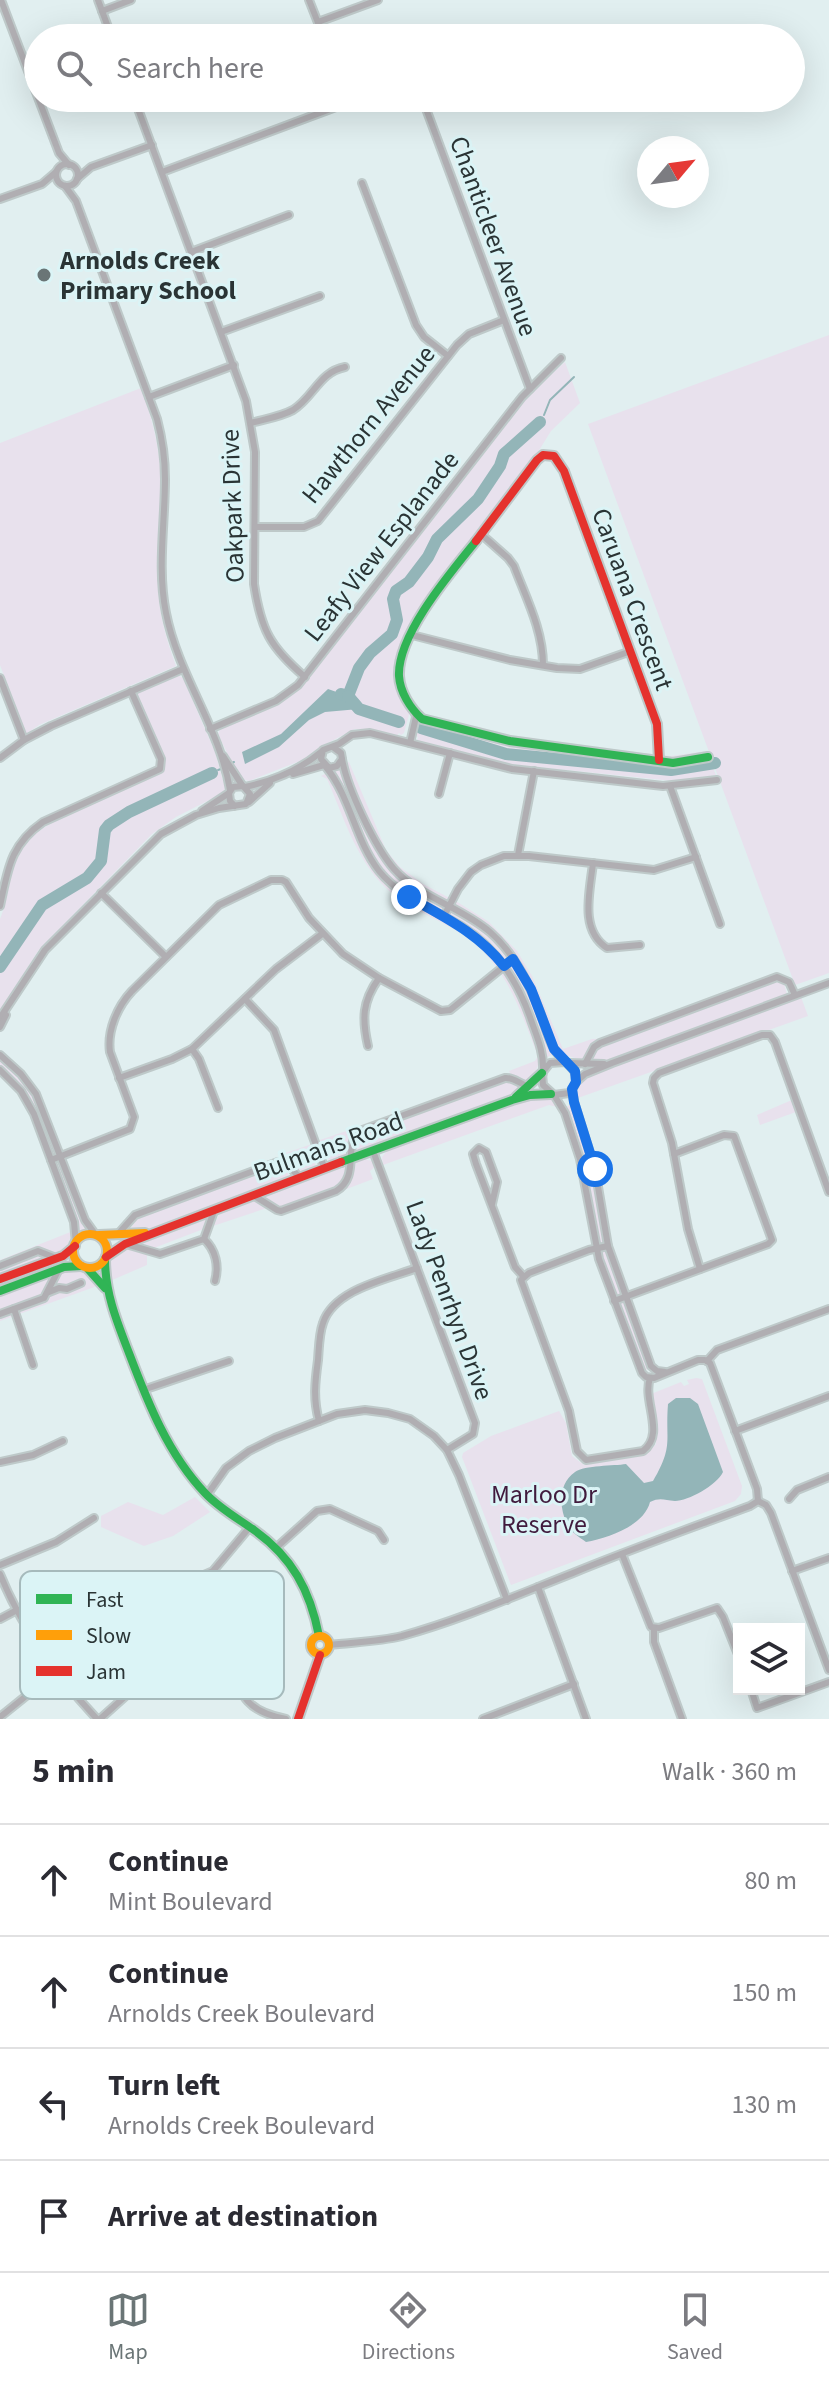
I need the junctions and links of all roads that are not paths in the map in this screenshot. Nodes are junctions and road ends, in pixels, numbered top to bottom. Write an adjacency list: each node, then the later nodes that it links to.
1 (1, 0): 9 (street)
2 (98, 0): 6 (street)
3 (131, 0): 6 (street)
4 (309, 0): 7 (street)
5 (378, 0): 7 (street)
6 (102, 11): 8 (street)
7 (318, 22)
8 (107, 24)
9 (24, 61)
10 (43, 112): 15 (street)
11 (139, 112): 14 (street, Oakpark Drive)
12 (316, 112): 19 (street)
13 (427, 112): 29 (street, Chanticleer Avenue)
14 (152, 145): 17 (street); 19 (street, Oakpark Drive)
15 (59, 153): 16 (street); 18 (street)
16 (70, 165): 17 (street); 18 (street); 20 (street)
17 (91, 167): 20 (street)
18 (57, 170): 22 (street); 23 (street)
19 (162, 172): 27 (street, Oakpark Drive)
20 (77, 180): 23 (street); 25 (street)
21 (362, 183): 31 (street)
22 (42, 184): 23 (street); 24 (street)
23 (63, 185): 25 (street)
24 (0, 199)
25 (76, 201): 36 (street)
26 (289, 215): 27 (street)
27 (191, 252): 30 (street, Oakpark Drive)
28 (320, 296): 30 (street)
29 (504, 320): 31 (street, Hawthorn Avenue); 35 (street, Chanticleer Avenue)
30 (221, 332): 33 (street, Oakpark Drive)
31 (448, 356): 38 (street, Hawthorn Avenue)
32 (561, 358): 35 (street, Leafy View Esplanade)
33 (234, 365): 36 (street); 37 (street, Oakpark Drive)
34 (345, 367): 37 (street)
35 (530, 389): 44 (street, Leafy View Esplanade)
36 (149, 397): 43 (street)
37 (251, 423): 38 (street, Oakpark Drive)
38 (255, 527): 44 (street, Oakpark Drive)
39 (481, 534): 40 (street); 41 (street, Caruana Crescent); 42 (street)
40 (412, 635): 42 (street); 47 (street)
41 (631, 651): 42 (street); 59 (street, Caruana Crescent)
42 (543, 665)
43 (183, 669): 46 (street); 48 (street)
44 (305, 677): 48 (street, Leafy View Esplanade)
45 (0, 678): 50 (street)
46 (131, 691): 50 (street); 77 (street)
47 (415, 713): 51 (street); 59 (street)
48 (210, 729): 53 (street)
49 (346, 738): 51 (street); 52 (street); 58 (street)
50 (24, 740): 57 (street)
51 (410, 743): 55 (street)
52 (333, 747): 54 (street); 58 (street)
53 (219, 750): 65 (street); 67 (street)
54 (323, 750): 60 (street); 62 (street)
55 (450, 753): 61 (street); 68 (street)
56 (708, 757): 59 (street)
57 (0, 758)
58 (342, 758): 60 (street); 76 (street)
59 (659, 760)
60 (325, 766): 62 (street); 78 (street)
61 (534, 771): 66 (street); 72 (street)
62 (285, 776): 64 (street)
63 (717, 780): 66 (street)
64 (273, 781): 65 (street); 69 (street)
65 (243, 786): 67 (street); 69 (street)
66 (670, 786): 73 (street)
67 (230, 792): 70 (street); 71 (street)
68 (439, 794)
69 (249, 802): 70 (street)
70 (235, 806): 71 (street)
71 (196, 815): 75 (street)
72 (518, 855): 74 (street); 76 (street)
73 (696, 857): 74 (street); 79 (street)
74 (593, 863): 81 (street)
75 (101, 893): 82 (street); 89 (street)
76 (449, 904): 78 (street); 83 (street)
77 (0, 906)
78 (444, 916): 84 (street)
79 (720, 924)
80 (322, 934): 82 (street); 85 (street); 88 (street)
81 (640, 945)
82 (166, 957): 100 (street)
83 (513, 959): 84 (street); 95 (street)
84 (504, 966): 85 (street); 99 (street)
85 (379, 978): 92 (street)
86 (829, 983): 87 (street)
87 (795, 995): 96 (street); 97 (street)
88 (245, 999): 93 (street); 111 (street)
89 (9, 1008): 90 (street); 91 (street)
90 (0, 1018)
91 (0, 1027)
92 (368, 1046)
93 (192, 1049): 100 (street); 105 (street)
94 (0, 1055): 108 (street)
95 (566, 1062): 97 (street); 99 (street); 101 (street)
96 (612, 1063): 97 (street); 101 (street)
97 (585, 1064)
98 (0, 1070): 110 (street)
99 (543, 1072): 102 (street, Bulmans Road); 103 (street)
100 (119, 1078): 108 (street)
101 (574, 1085): 103 (street); 123 (street)
102 (528, 1086): 104 (street, Bulmans Road); 109 (street)
103 (552, 1094): 104 (street, Bulmans Road); 124 (street)
104 (512, 1100): 106 (street, Bulmans Road)
105 (218, 1108)
106 (373, 1151): 109 (street, Bulmans Road); 129 (street, Lady Penrhyn Drive)
107 (674, 1154): 113 (street); 131 (street); 131 (street)
108 (61, 1156): 110 (street); 118 (street)
109 (353, 1157): 111 (street, Bulmans Road); 114 (street)
110 (51, 1160): 122 (street)
111 (324, 1167): 112 (street, Bulmans Road)
112 (299, 1177): 114 (street, Bulmans Road); 119 (street)
113 (829, 1192)
114 (253, 1195): 116 (street, Bulmans Road)
115 (492, 1204): 115 (street); 132 (street)
116 (214, 1211): 117 (street, Bulmans Road); 120 (street)
117 (158, 1232): 119 (street, Bulmans Road); 121 (street, Bulmans Road)
118 (97, 1234): 119 (street, Bulmans Road); 122 (street); 126 (street)
119 (118, 1234)
120 (204, 1239): 121 (street); 135 (street)
121 (125, 1244): 126 (street, Bulmans Road)
122 (75, 1245): 125 (street); 128 (street)
123 (608, 1246): 124 (street); 141 (street)
124 (595, 1248): 132 (street); 142 (street)
125 (56, 1258): 127 (street); 133 (street)
126 (106, 1258): 128 (street); 138 (street)
127 (0, 1266)
128 (85, 1268): 130 (street); 138 (street)
129 (417, 1268): 153 (street); 156 (street, Lady Penrhyn Drive)
130 (59, 1269): 134 (street); 139 (street)
131 (700, 1269): 141 (street)
132 (523, 1276): 150 (street)
133 (0, 1279)
134 (54, 1280): 137 (street); 140 (street)
135 (215, 1281)
136 (81, 1283): 137 (street)
137 (59, 1288): 140 (street)
138 (105, 1288): 151 (street)
139 (0, 1291)
140 (49, 1292): 143 (street)
141 (625, 1297): 142 (street); 149 (street)
142 (614, 1301): 150 (street)
143 (14, 1309): 145 (street); 148 (street)
144 (829, 1309): 147 (street)
145 (0, 1314)
146 (229, 1361): 151 (street)
147 (707, 1361): 149 (street); 154 (street)
148 (33, 1365)
149 (667, 1372): 150 (street)
150 (650, 1378)
151 (143, 1390): 159 (street)
152 (829, 1396): 154 (street)
153 (319, 1421): 156 (street); 159 (street)
154 (735, 1431): 161 (street)
155 (63, 1441): 157 (street)
156 (447, 1450): 173 (street)
157 (0, 1462)
158 (829, 1477): 160 (street)
159 (207, 1495): 163 (street)
160 (789, 1499)
161 (758, 1501): 166 (street); 170 (street)
162 (94, 1518): 168 (street)
163 (249, 1528): 165 (street); 169 (street)
164 (384, 1540): 165 (street)
165 (277, 1547): 178 (street)
166 (622, 1554): 172 (street); 177 (street)
167 (829, 1558): 170 (street)
168 (0, 1565)
169 (213, 1571)
170 (792, 1571): 182 (street)
171 (0, 1574): 174 (street)
172 (538, 1587): 173 (street); 186 (street)
173 (507, 1600): 181 (street)
174 (17, 1610): 175 (street); 176 (street)
175 (20, 1615)
176 (0, 1619)
177 (654, 1628): 179 (street); 199 (street)
178 (319, 1636): 181 (street); 183 (street)
179 (733, 1642)
180 (829, 1642): 182 (street)
181 (329, 1645): 183 (street)
182 (820, 1646): 184 (street)
183 (320, 1655): 196 (street)
184 (829, 1670)
185 (829, 1682): 192 (street)
186 (574, 1684): 197 (street); 198 (street)
187 (753, 1695): 192 (street)
188 (22, 1699): 193 (street)
189 (78, 1699): 194 (street)
190 (122, 1699): 194 (street)
191 (245, 1699): 195 (street)
192 (757, 1708): 200 (street)
193 (0, 1717)
194 (99, 1719)
195 (286, 1719)
196 (298, 1719)
197 (483, 1719)
198 (586, 1719)
199 (682, 1719)
200 (761, 1719)

